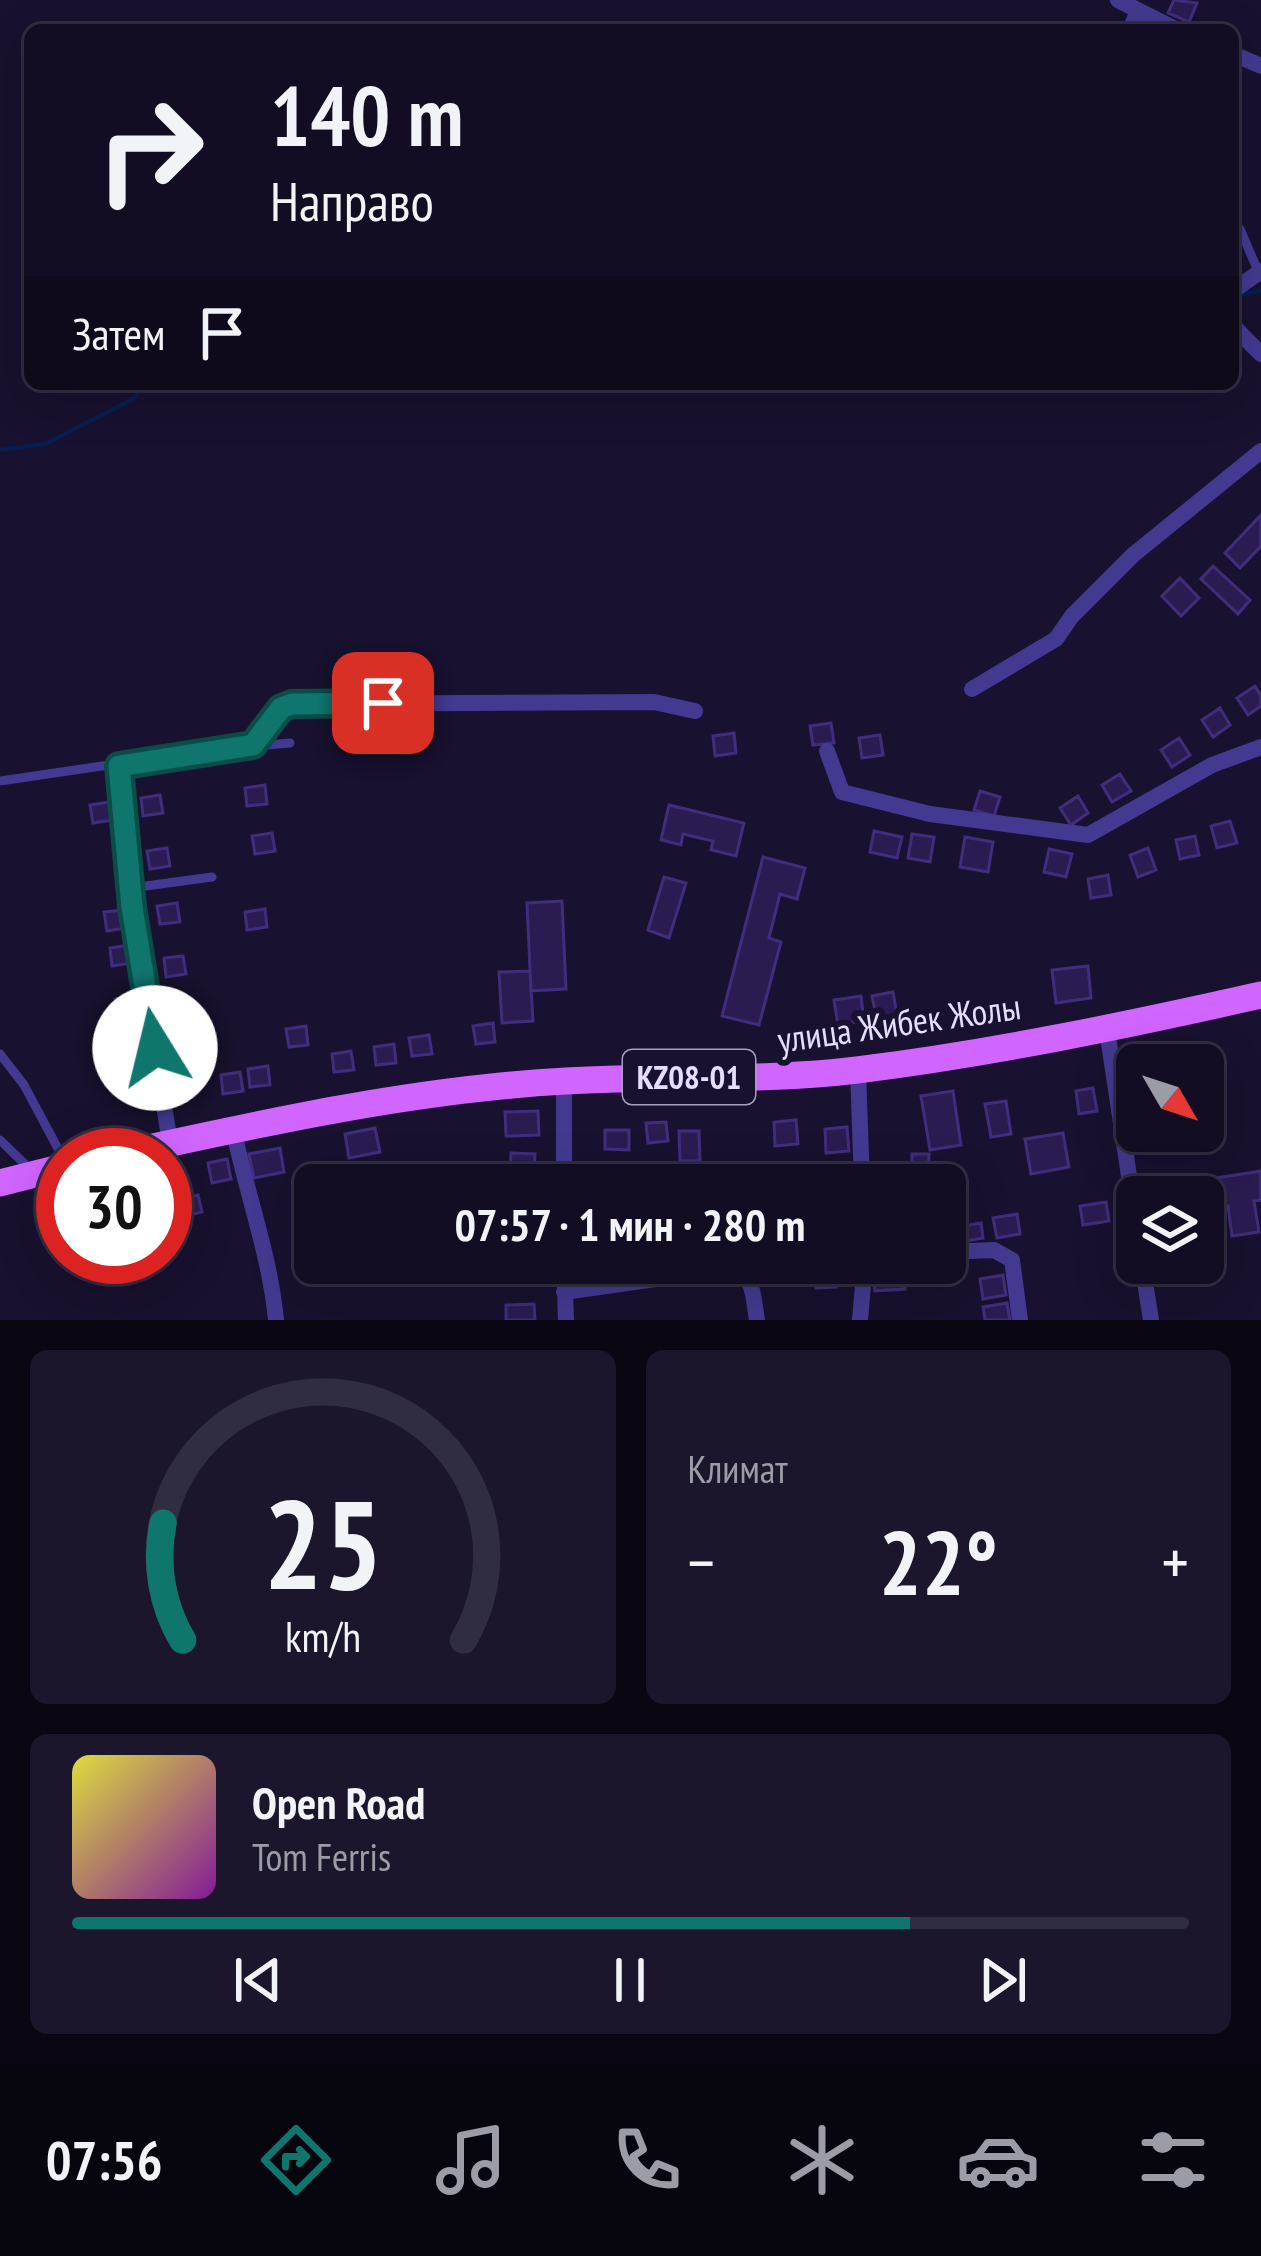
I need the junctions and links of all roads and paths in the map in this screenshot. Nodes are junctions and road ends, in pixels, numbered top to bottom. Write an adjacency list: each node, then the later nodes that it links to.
1 (1118, 0): 2 (street)
2 (1134, 21)
3 (1240, 229): 4 (lane)
4 (1260, 271)
5 (1239, 332): 6 (street)
6 (1261, 354)
7 (1261, 451): 8 (street)
8 (972, 689)
9 (695, 711): 11 (street)
10 (290, 743): 11 (lane)
11 (253, 745): 14 (lane)
12 (1261, 746): 13 (street)
13 (826, 751)
14 (119, 766): 15 (lane); 17 (street)
15 (0, 782)
16 (212, 878): 17 (lane)
17 (130, 888): 24 (street)
18 (1261, 995): 19 (main road, улица Жибек Жолы / KZ08-01)
19 (1107, 1030): 21 (main road, улица Жибек Жолы / KZ08-01); 32 (street)
20 (0, 1054): 23 (lane)
21 (858, 1070): 22 (main road, улица Жибек Жолы / KZ08-01); 30 (street)
22 (564, 1081): 25 (main road, улица Жибек Жолы / KZ08-01); 29 (street)
23 (40, 1128)
24 (168, 1128)
25 (234, 1132): 26 (main road, улица Жибек Жолы / KZ08-01); 39 (street)
26 (192, 1139)
27 (0, 1140): 28 (lane)
28 (36, 1158)
29 (564, 1164)
30 (861, 1164)
31 (36, 1172): 33 (main road)
32 (1129, 1176)
33 (0, 1183)
34 (966, 1251): 43 (street)
35 (564, 1284): 38 (street)
36 (863, 1284): 42 (street)
37 (1145, 1284): 44 (street)
38 (564, 1292): 40 (street); 41 (street)
39 (276, 1320)
40 (566, 1320)
41 (757, 1320)
42 (860, 1320)
43 (1020, 1320)
44 (1151, 1320)

